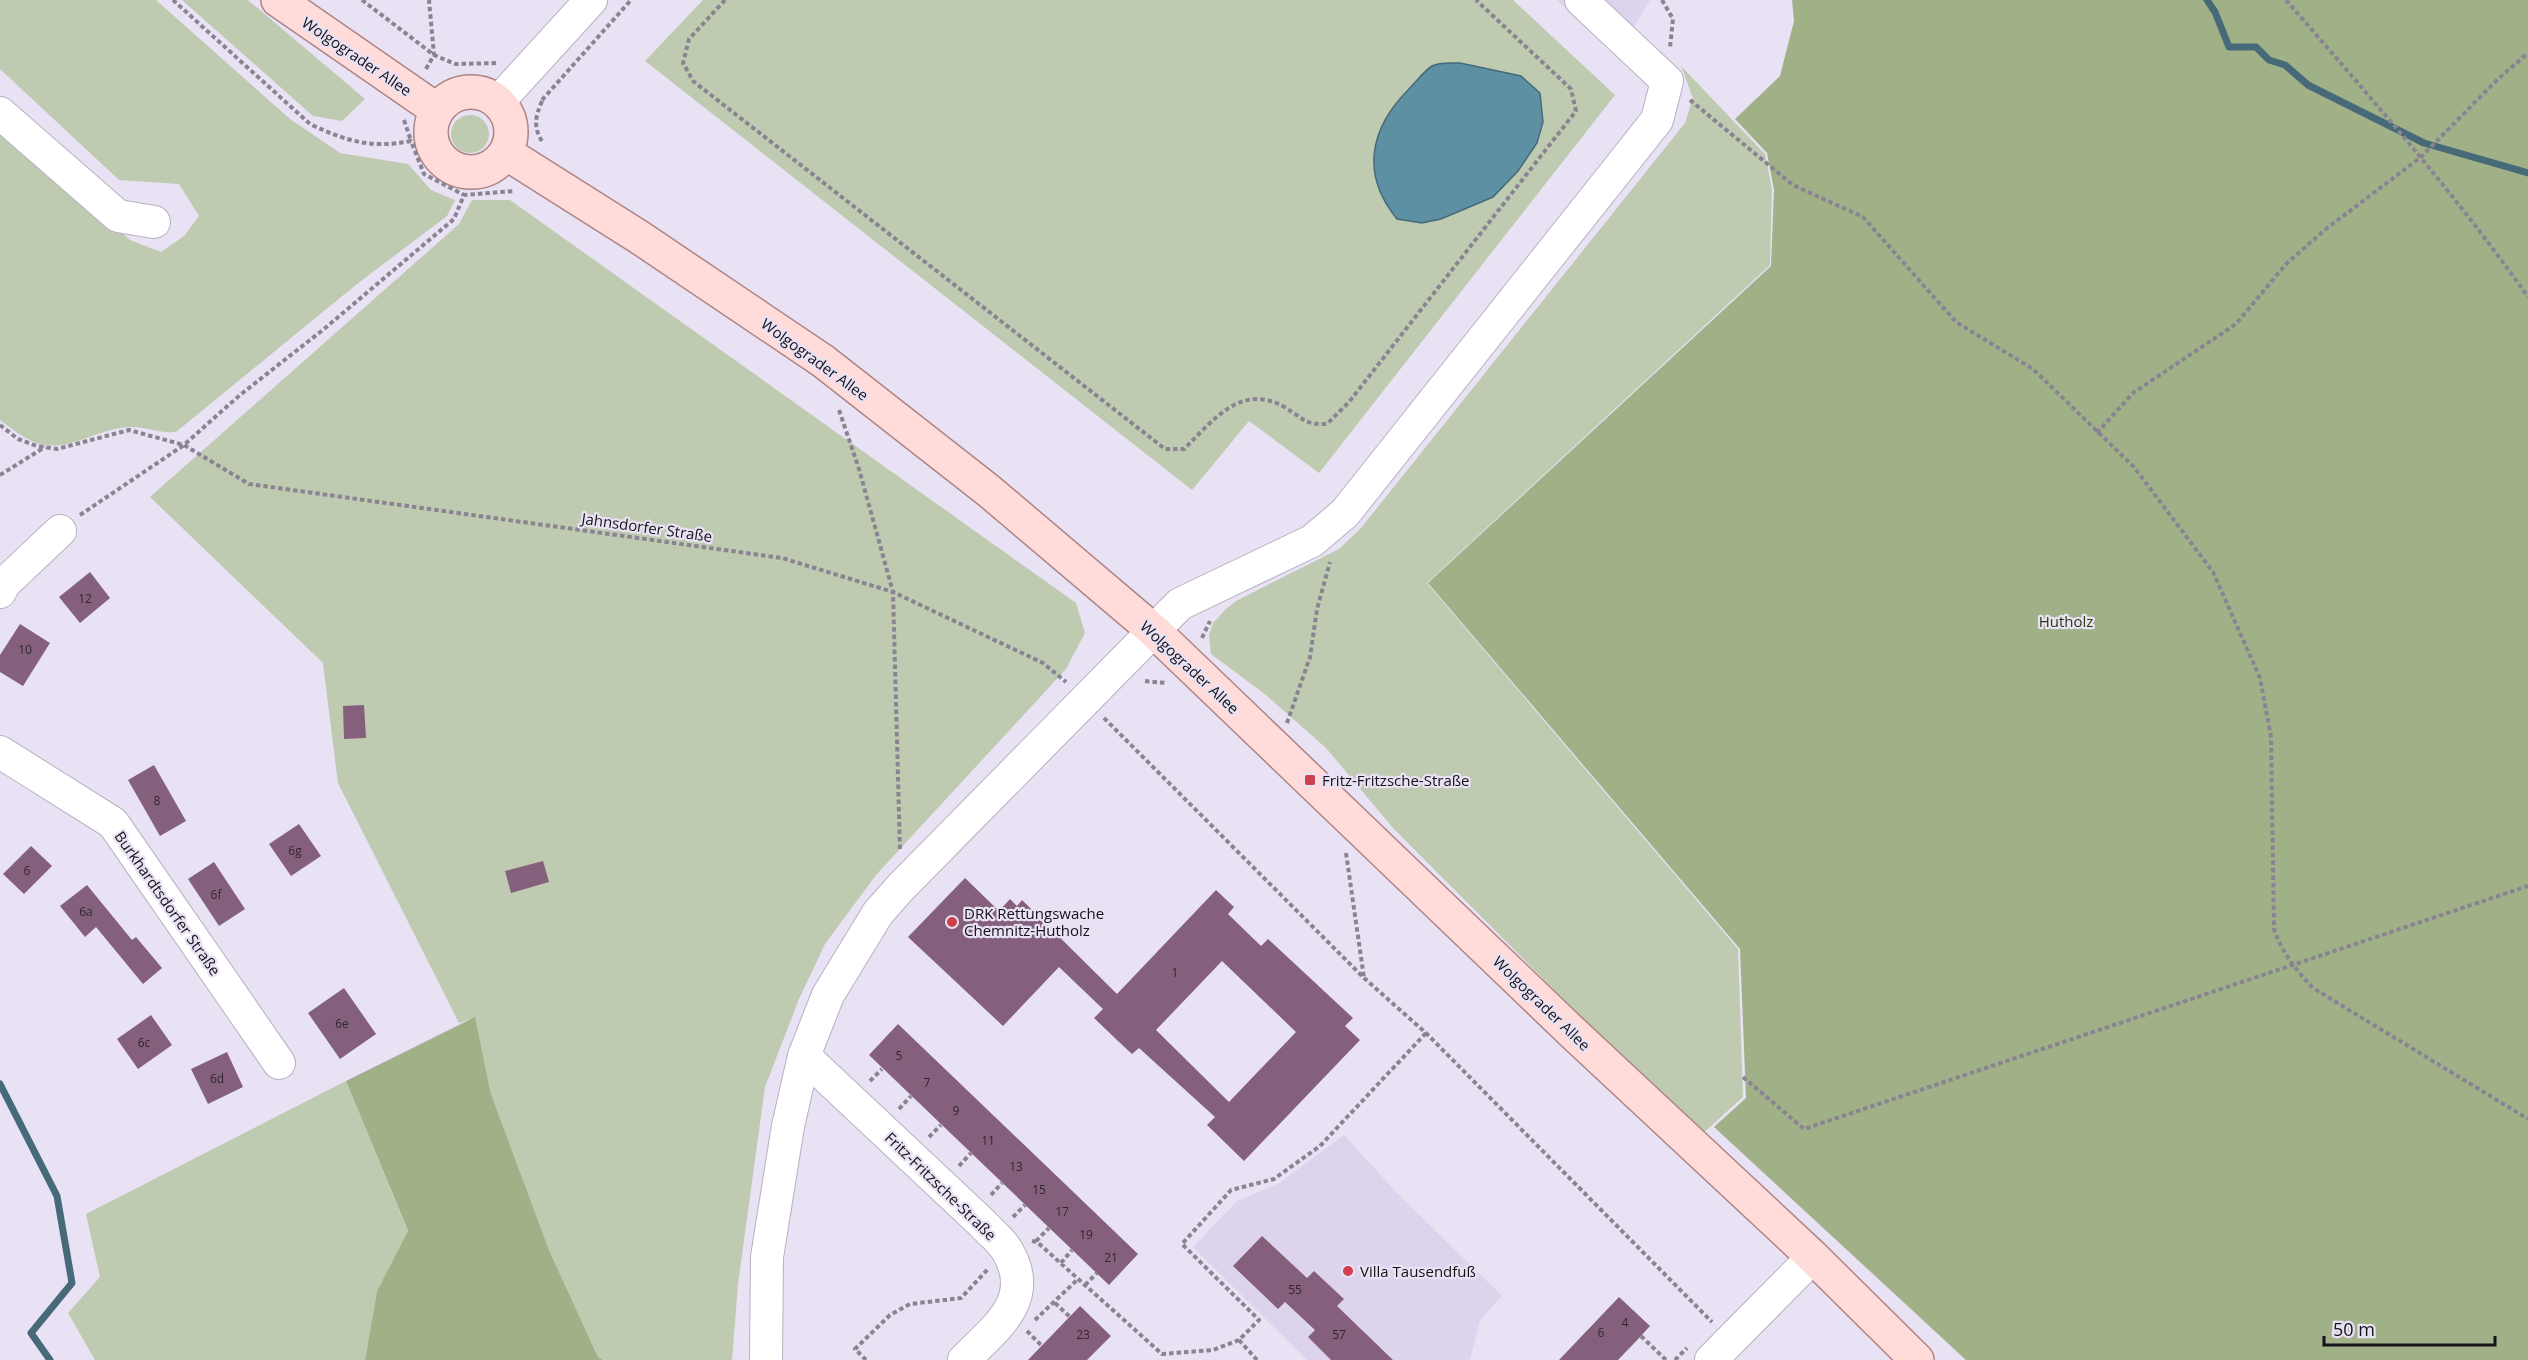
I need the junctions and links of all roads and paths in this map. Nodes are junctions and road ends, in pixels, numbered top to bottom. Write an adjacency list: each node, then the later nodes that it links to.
1 (173, 0): 21 (path)
2 (278, 0): 17 (main road, Wolgograder Allee)
3 (362, 0): 13 (path)
4 (429, 0): 13 (path)
5 (591, 0): 15 (street)
6 (631, 0): 16 (path)
7 (725, 0): 8 (path)
8 (1476, 0)
9 (1581, 0): 14 (street)
10 (1662, 0): 14 (path)
11 (2286, 0): 19 (path)
12 (2528, 53): 19 (path)
13 (434, 55): 15 (path)
14 (1667, 81): 26 (path); 34 (street)
15 (508, 91): 16 (path); 17 (main road); 20 (main road)
16 (542, 101): 20 (path)
17 (437, 110): 20 (main road)
18 (0, 113): 22 (street)
19 (2421, 157): 23 (path); 26 (path)
20 (517, 161): 21 (path); 34 (main road, Wolgograder Allee)
21 (465, 195): 27 (path)
22 (154, 222)
23 (2528, 297)
24 (838, 408): 33 (path)
25 (0, 425): 28 (path)
26 (2097, 433): 43 (path)
27 (184, 445): 28 (path, Jahnsdorfer Straße); 30 (path); 33 (path, Jahnsdorfer Straße)
28 (45, 447): 29 (path)
29 (0, 475)
30 (60, 531): 32 (street)
31 (1332, 552): 38 (path)
32 (0, 592)
33 (893, 592): 37 (path, Jahnsdorfer Straße); 42 (path)
34 (1154, 631): 37 (street); 54 (main road, Wolgograder Allee)
35 (1175, 684): 36 (path)
36 (1137, 685)
37 (1085, 699): 42 (street); 44 (path, Jahnsdorfer Straße)
38 (1286, 727)
39 (0, 752): 47 (street, Burkhardtsdorfer Straße)
40 (1345, 846): 44 (path)
41 (2528, 886): 43 (path)
42 (901, 887): 46 (street)
43 (2291, 964): 48 (path); 49 (path)
44 (1364, 978): 45 (path, Jahnsdorfer Straße)
45 (1426, 1033): 63 (path); 64 (path, Jahnsdorfer Straße)
46 (804, 1056): 52 (street, Fritz-Fritzsche-Straße); 65 (street)
47 (279, 1063)
48 (1743, 1077)
49 (2528, 1119)
50 (1049, 1228): 51 (path)
51 (1036, 1241): 52 (path); 55 (path)
52 (1004, 1247): 66 (path); 67 (street, Fritz-Fritzsche-Straße)
53 (1072, 1250): 55 (path)
54 (1813, 1257): 64 (street); 70 (main road, Wolgograder Allee)
55 (1060, 1263): 57 (path)
56 (1096, 1273): 58 (path)
57 (1078, 1279): 58 (path); 59 (path)
58 (1085, 1285): 63 (path)
59 (1055, 1303): 60 (path); 61 (path)
60 (1070, 1317)
61 (1025, 1329)
62 (1641, 1336): 69 (path)
63 (1239, 1340): 68 (path)
64 (1720, 1350)
65 (766, 1360)
66 (866, 1360)
67 (964, 1360)
68 (1257, 1360)
69 (1666, 1360)
70 (1917, 1360)

